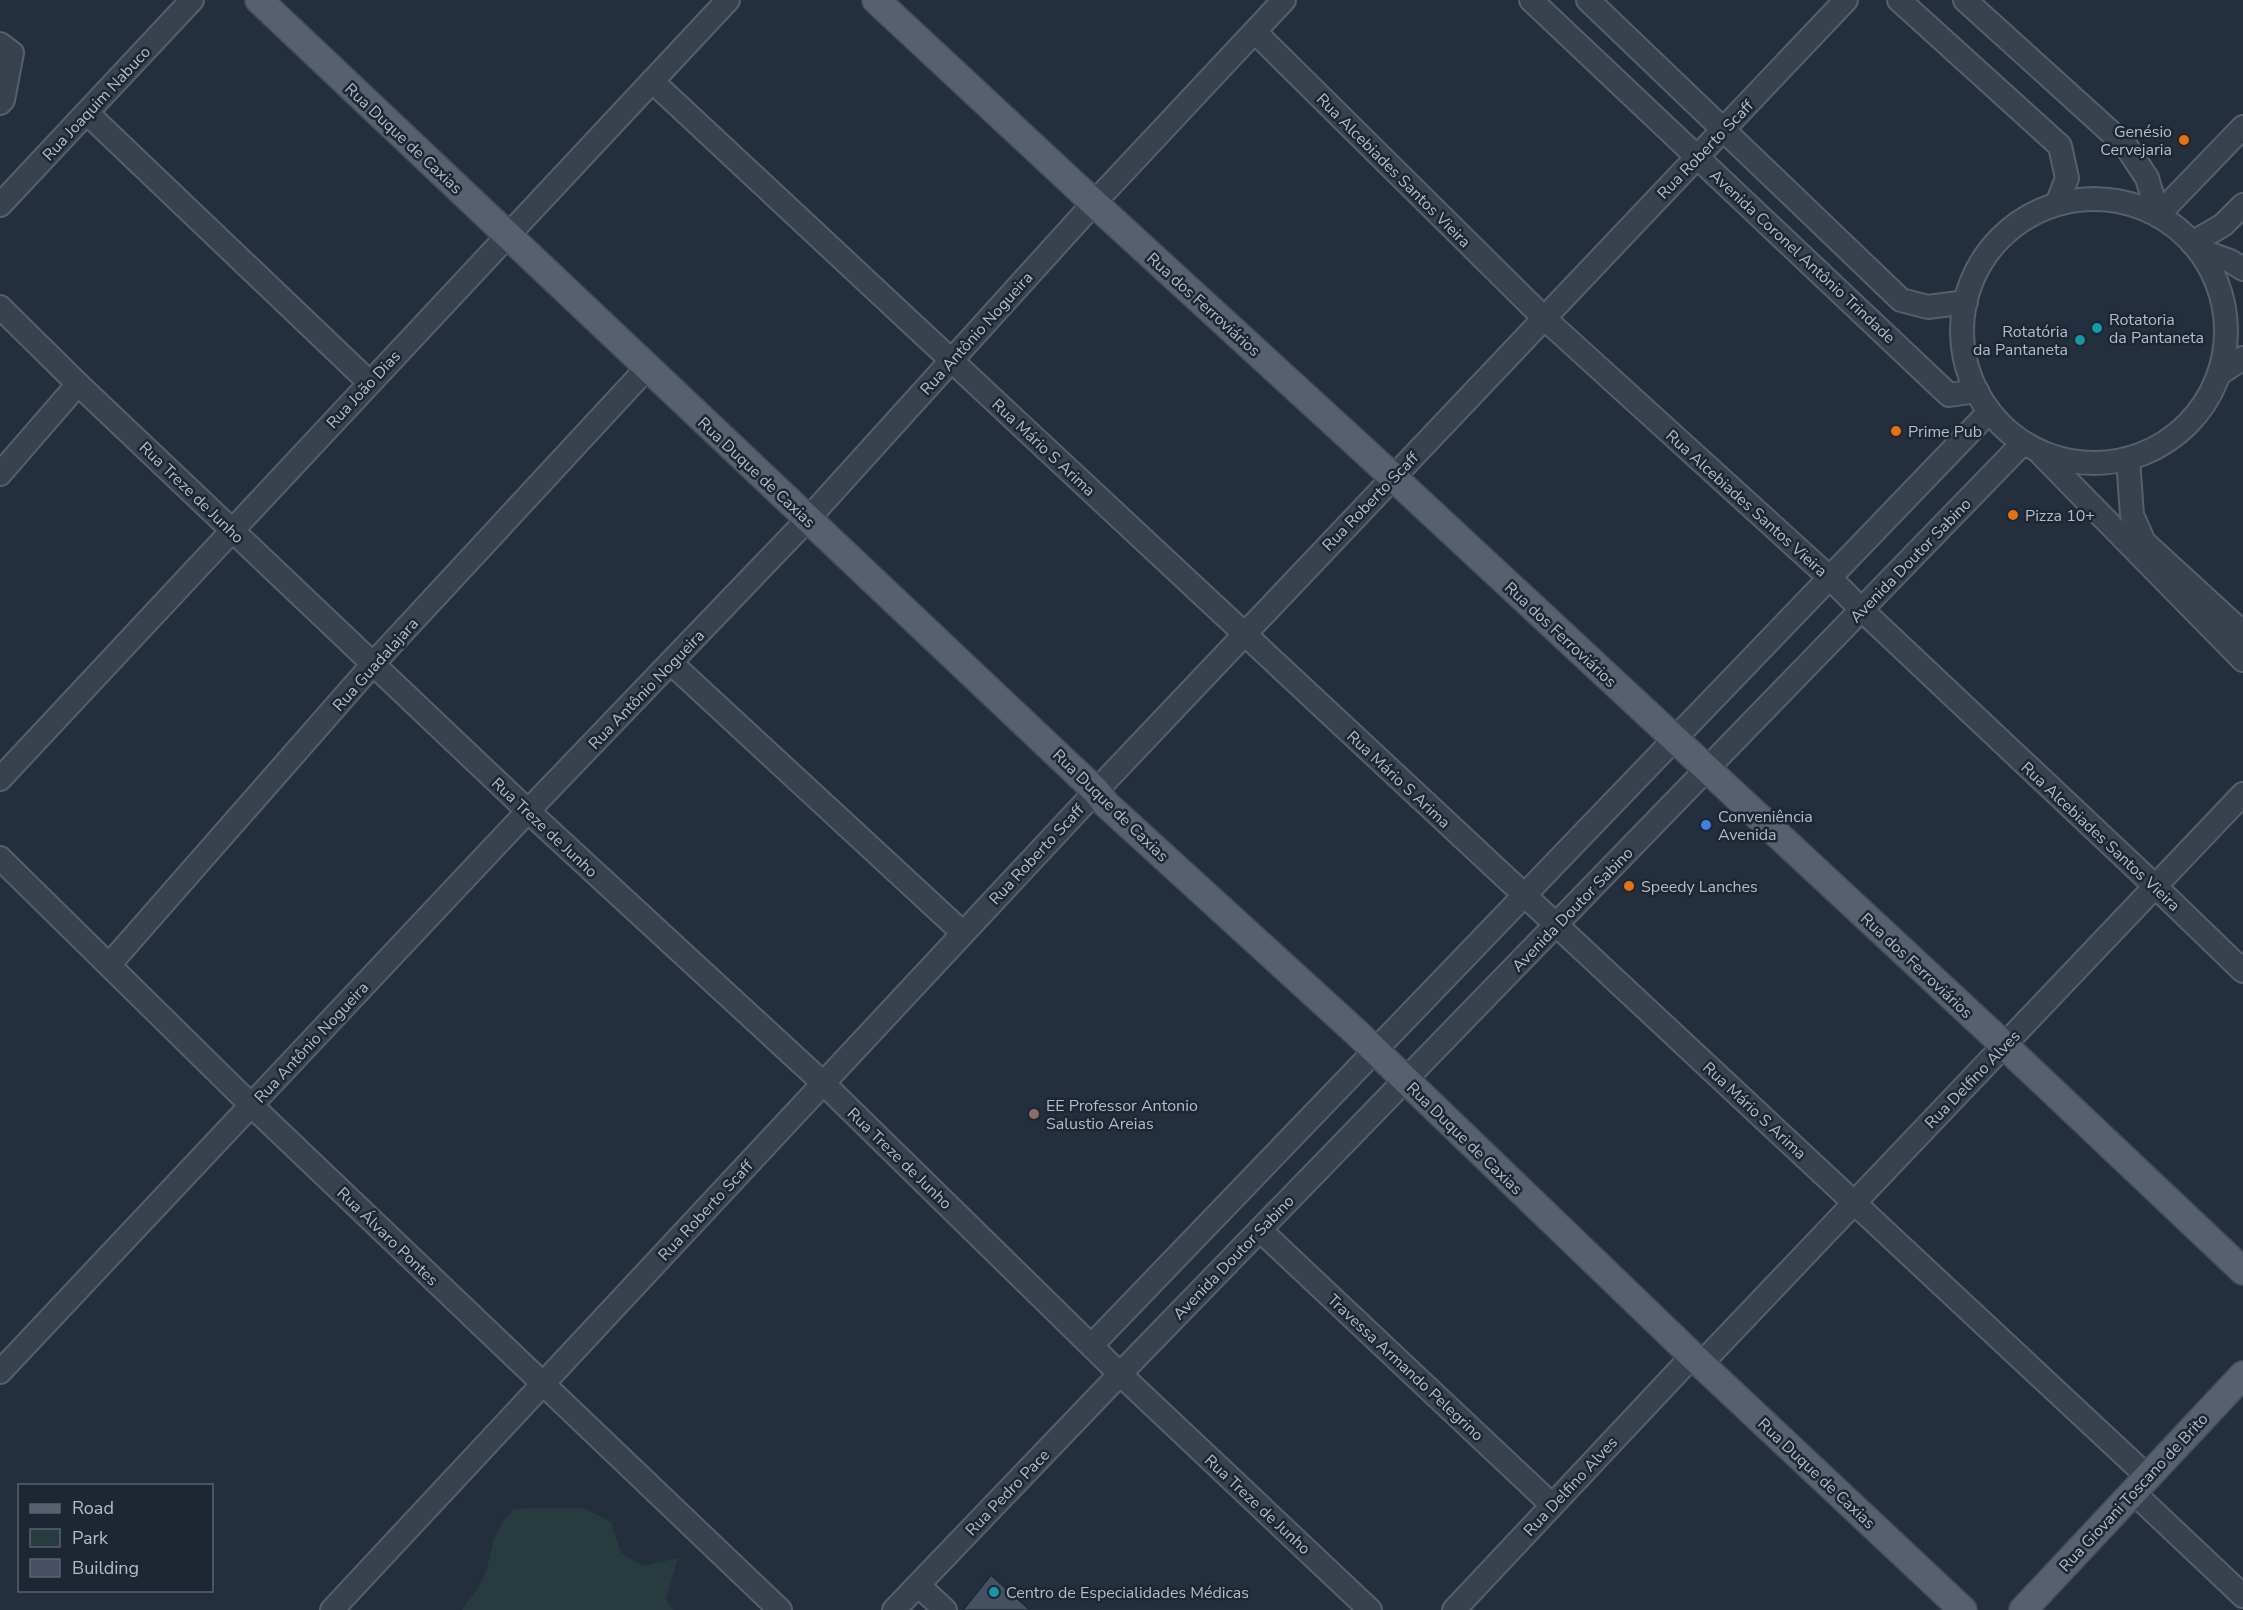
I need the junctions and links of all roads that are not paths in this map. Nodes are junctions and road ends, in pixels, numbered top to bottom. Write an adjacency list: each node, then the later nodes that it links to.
1 (192, 0): 15 (street, Rua Joaquim Nabuco)
2 (259, 0): 24 (main road, Rua Duque de Caxias)
3 (728, 0): 13 (street, Rua João Dias)
4 (876, 0): 19 (main road, Rua dos Ferroviários)
5 (1284, 0): 11 (street, Rua Antônio Nogueira)
6 (1531, 0): 18 (street, Avenida Coronel Antônio Trindade)
7 (1588, 0): 17 (street)
8 (1846, 0): 17 (street, Rua Roberto Scaff)
9 (1899, 0): 20 (street)
10 (1965, 0): 23 (street)
11 (1255, 32): 19 (street, Rua Antônio Nogueira); 29 (street, Rua Alcebiades Santos Vieira)
12 (0, 44): 14 (street)
13 (652, 81): 24 (street, Rua João Dias); 31 (street, Rua Mário S Arima)
14 (0, 103)
15 (87, 113): 21 (street, Rua Joaquim Nabuco); 34 (street)
16 (2243, 127): 23 (street)
17 (1723, 129): 18 (street, Rua Roberto Scaff); 27 (street)
18 (1697, 157): 29 (street, Rua Roberto Scaff); 36 (street, Avenida Coronel Antônio Trindade)
19 (1094, 203): 31 (street, Rua Antônio Nogueira); 41 (main road, Rua dos Ferroviários)
20 (2057, 204): 23 (street); 27 (street)
21 (0, 205)
22 (2243, 205): 25 (street)
23 (2158, 215): 25 (street)
24 (507, 235): 32 (main road, Rua Duque de Caxias); 34 (street, Rua João Dias)
25 (2197, 247): 26 (street); 33 (street)
26 (2243, 268)
27 (1966, 302): 36 (street)
28 (0, 307): 35 (street, Rua Treze de Junho)
29 (1544, 318): 41 (street, Rua Roberto Scaff); 44 (street, Rua Alcebiades Santos Vieira)
30 (2243, 358): 33 (street)
31 (951, 360): 42 (street, Rua Antônio Nogueira); 47 (street, Rua Mário S Arima)
32 (647, 368): 42 (main road, Rua Duque de Caxias); 50 (street, Rua Guadalajara)
33 (2219, 374): 39 (street)
34 (369, 382): 43 (street, Rua João Dias)
35 (78, 384): 40 (street); 43 (street, Rua Treze de Junho)
36 (1977, 391): 37 (street)
37 (1989, 412): 38 (street); 44 (street)
38 (2030, 446): 39 (street); 45 (street, Avenida Doutor Sabino); 48 (street)
39 (2128, 459): 46 (street)
40 (0, 474)
41 (1393, 477): 47 (street, Rua Roberto Scaff); 51 (main road, Rua dos Ferroviários)
42 (808, 519): 49 (street, Rua Antônio Nogueira); 54 (main road, Rua Duque de Caxias)
43 (233, 531): 50 (street, Rua Treze de Junho); 53 (street, Rua João Dias)
44 (1830, 578): 45 (street, Rua Alcebiades Santos Vieira); 51 (street)
45 (1862, 610): 52 (street, Avenida Doutor Sabino); 58 (street, Rua Alcebiades Santos Vieira)
46 (2243, 633)
47 (1244, 634): 54 (street, Rua Roberto Scaff); 59 (street, Rua Mário S Arima)
48 (2243, 660)
49 (671, 663): 56 (street, Rua Antônio Nogueira); 61 (street)
50 (373, 664): 56 (street, Rua Treze de Junho); 62 (street, Rua Guadalajara)
51 (1674, 740): 52 (main road, Rua dos Ferroviários); 59 (street)
52 (1706, 770): 60 (street, Avenida Doutor Sabino); 64 (main road, Rua dos Ferroviários)
53 (0, 779)
54 (1095, 791): 61 (street, Rua Roberto Scaff); 65 (main road, Rua Duque de Caxias)
55 (2243, 794): 58 (street, Rua Delfino Alves)
56 (528, 811): 67 (street, Rua Treze de Junho); 68 (street, Rua Antônio Nogueira)
57 (0, 858): 62 (street, Rua Álvaro Pontes)
58 (2155, 886): 63 (street, Rua Alcebiades Santos Vieira); 64 (street, Rua Delfino Alves)
59 (1524, 895): 60 (street, Rua Mário S Arima); 65 (street)
60 (1556, 925): 66 (street, Avenida Doutor Sabino); 69 (street, Rua Mário S Arima)
61 (963, 933): 67 (street, Rua Roberto Scaff)
62 (109, 965): 68 (street, Rua Álvaro Pontes)
63 (2243, 971)
64 (2004, 1046): 69 (street, Rua Delfino Alves); 71 (main road, Rua dos Ferroviários)
65 (1375, 1051): 66 (main road, Rua Duque de Caxias); 72 (street)
66 (1404, 1081): 70 (street, Avenida Doutor Sabino); 73 (main road, Rua Duque de Caxias)
67 (823, 1083): 72 (street, Rua Treze de Junho); 77 (street, Rua Roberto Scaff)
68 (251, 1105): 74 (street, Rua Antônio Nogueira); 77 (street, Rua Álvaro Pontes)
69 (1854, 1203): 73 (street, Rua Delfino Alves); 78 (street, Rua Mário S Arima)
70 (1260, 1230): 75 (street, Avenida Doutor Sabino); 79 (street, Travessa Armando Pelegrino)
71 (2243, 1271)
72 (1092, 1345): 75 (street, Rua Treze de Junho)
73 (1694, 1363): 79 (street, Rua Delfino Alves); 88 (main road, Rua Duque de Caxias)
74 (0, 1372)
75 (1120, 1374): 80 (street, Rua Pedro Pace); 86 (street, Rua Treze de Junho)
76 (2243, 1375): 78 (main road, Rua Giovani Toscano de Brito)
77 (543, 1383): 82 (street, Rua Roberto Scaff); 83 (street, Rua Álvaro Pontes)
78 (2140, 1484): 81 (street, Rua Mário S Arima); 89 (main road, Rua Giovani Toscano de Brito)
79 (1552, 1505): 87 (street, Rua Delfino Alves)
80 (918, 1585): 84 (street, Rua Pedro Pace); 85 (street)
81 (2243, 1596)
82 (332, 1610)
83 (780, 1610)
84 (894, 1610)
85 (945, 1610)
86 (1370, 1610)
87 (1454, 1610)
88 (1963, 1610)
89 (2023, 1610)

